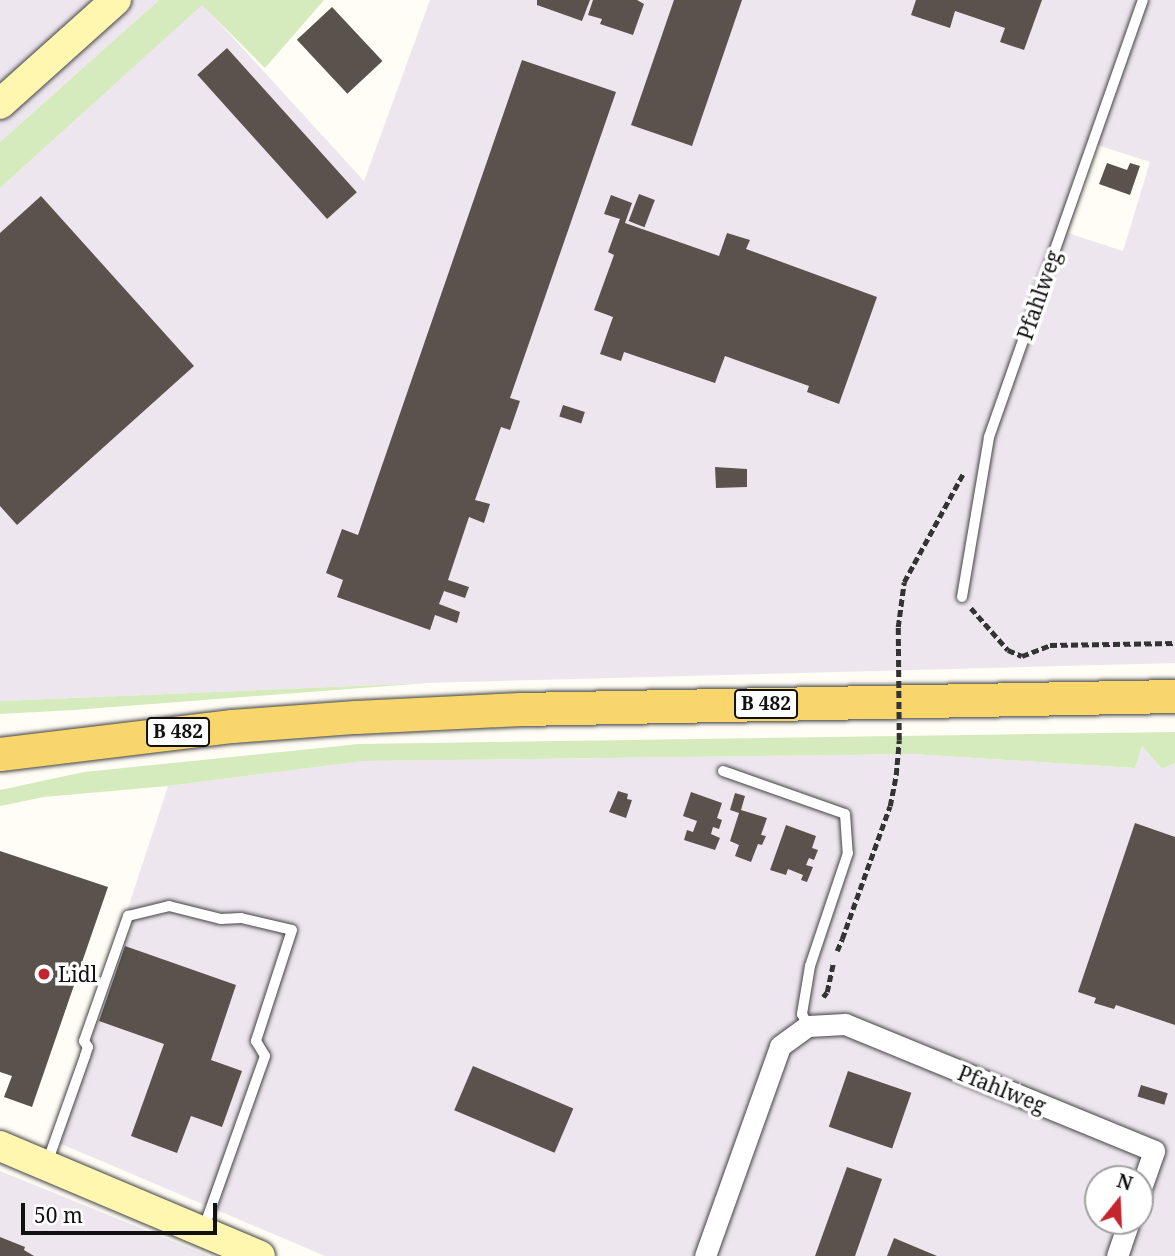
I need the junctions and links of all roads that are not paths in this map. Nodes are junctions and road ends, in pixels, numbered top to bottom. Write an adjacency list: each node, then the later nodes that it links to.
1 (116, 0): 3 (main road)
2 (1143, 0): 4 (lane, Pfahlweg)
3 (0, 104)
4 (962, 597)
5 (1175, 696): 6 (main road, B 482)
6 (0, 754)
7 (723, 771): 8 (lane)
8 (808, 1026): 10 (street, Pfahlweg); 15 (street)
9 (0, 1146): 11 (main road)
10 (1149, 1165)
11 (47, 1166): 12 (main road); 12 (lane)
12 (203, 1231): 14 (main road)
13 (1124, 1235): 16 (street)
14 (260, 1256)
15 (705, 1256)
16 (1117, 1256)

